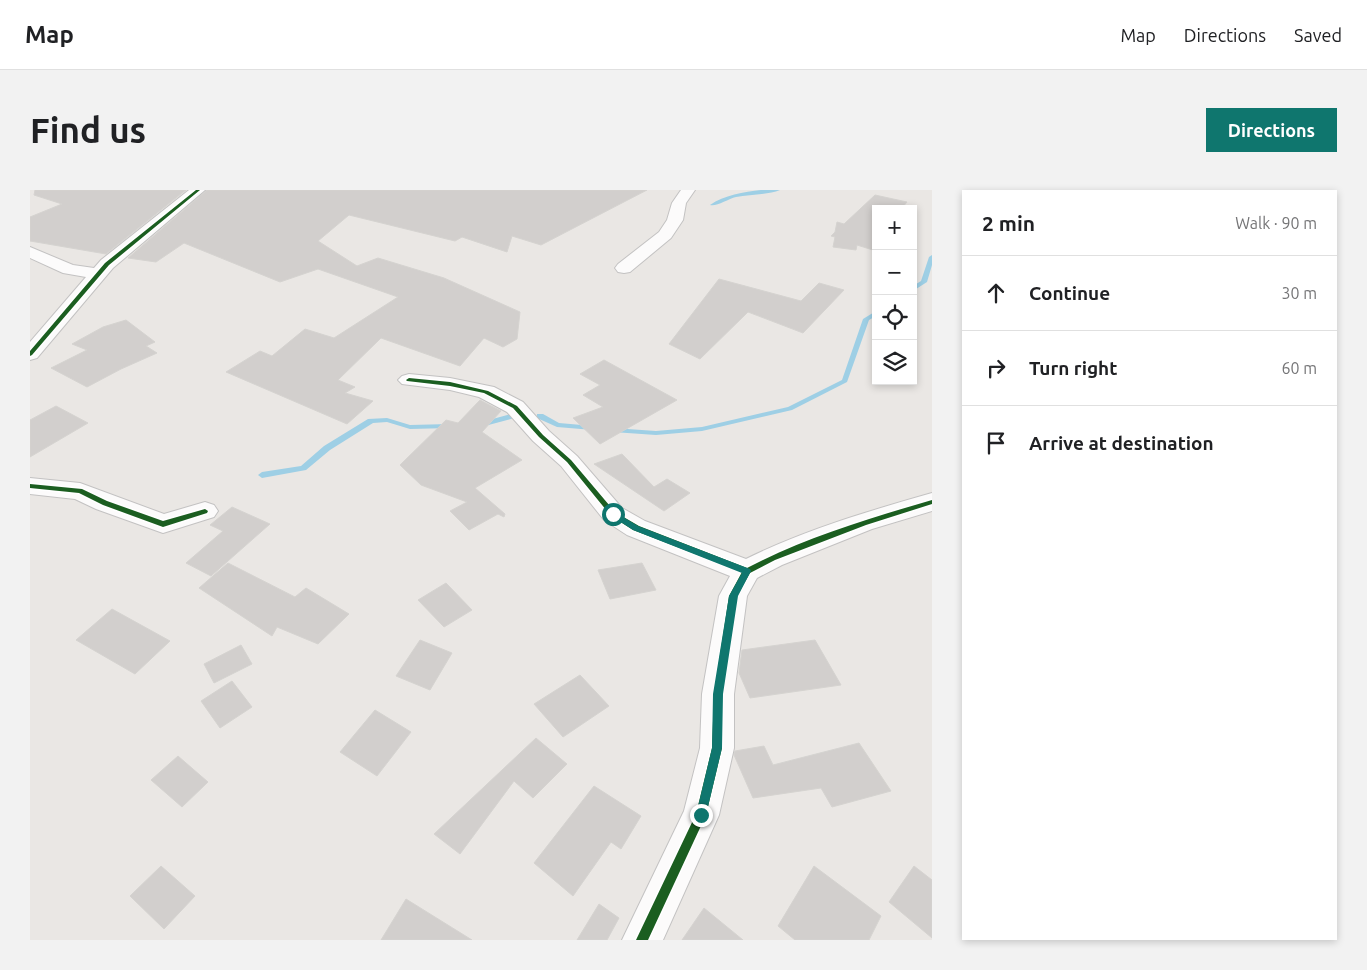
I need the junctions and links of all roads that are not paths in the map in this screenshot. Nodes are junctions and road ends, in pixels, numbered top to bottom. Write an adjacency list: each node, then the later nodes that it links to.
1 (198, 190): 5 (street)
2 (688, 190): 4 (street)
3 (30, 252): 5 (street)
4 (624, 268)
5 (98, 274): 6 (street)
6 (30, 354)
7 (409, 380): 11 (street)
8 (30, 486): 10 (street)
9 (932, 502): 11 (street)
10 (205, 511)
11 (747, 571): 12 (street)
12 (642, 940)

